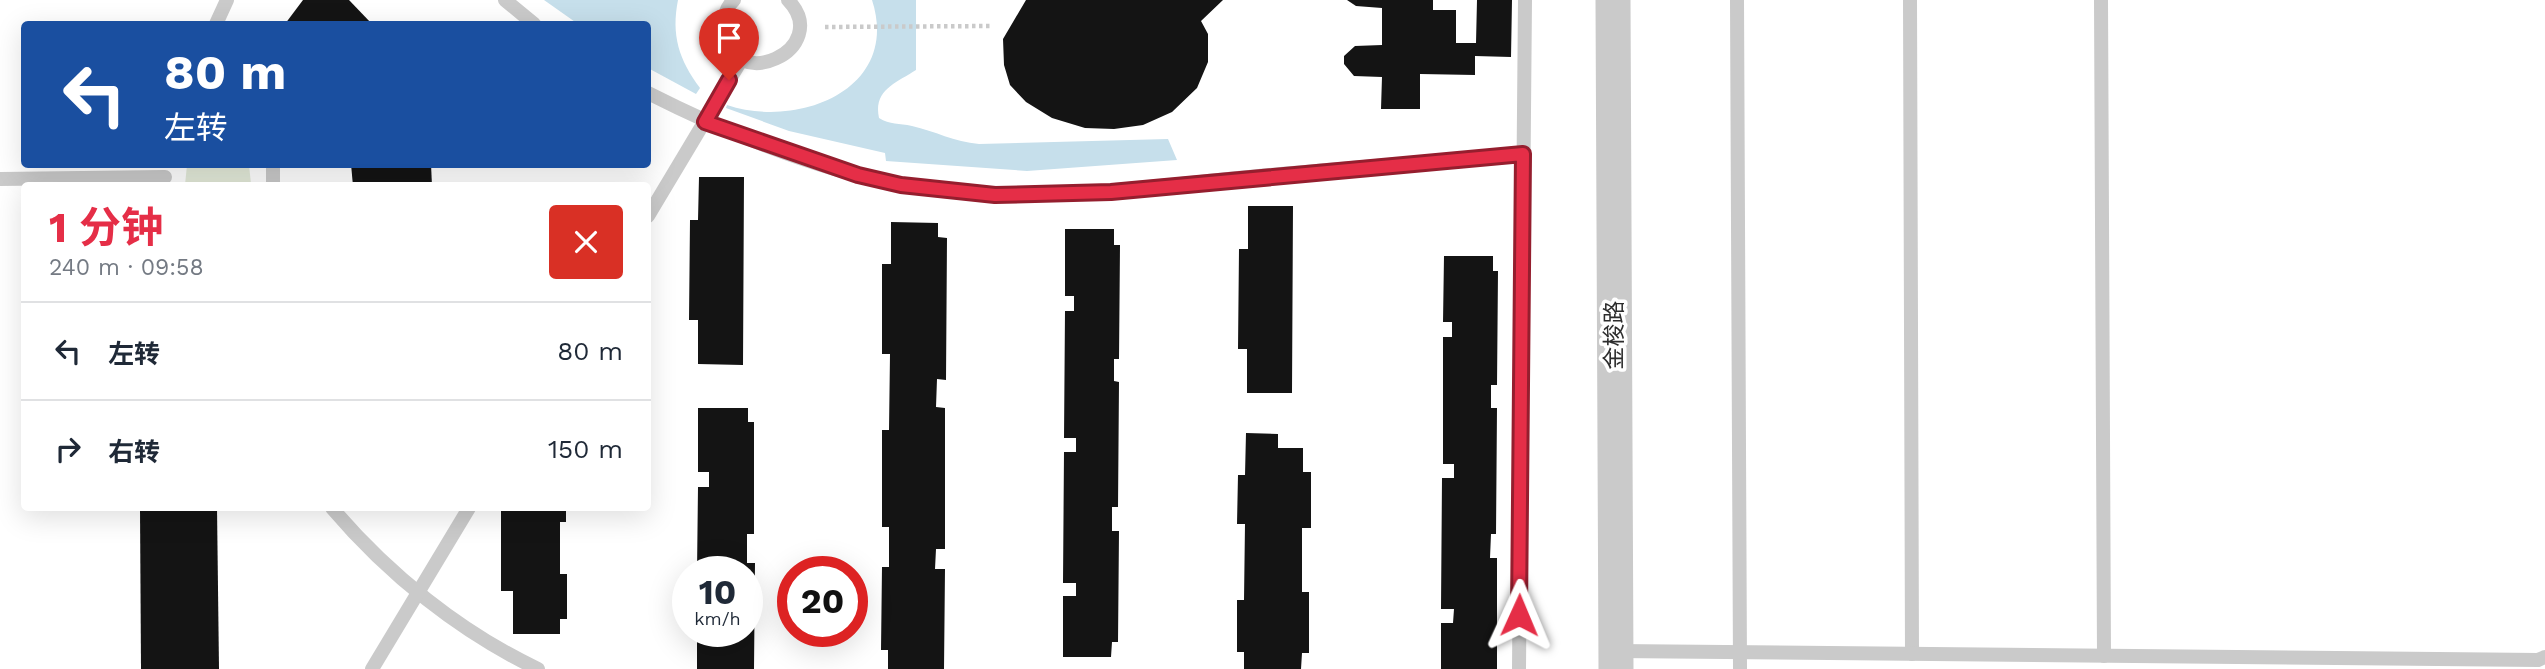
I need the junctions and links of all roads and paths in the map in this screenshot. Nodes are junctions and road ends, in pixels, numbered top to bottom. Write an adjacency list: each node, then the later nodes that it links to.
1 (227, 0): 10 (lane)
2 (505, 0): 11 (lane)
3 (734, 0): 14 (lane)
4 (788, 0): 13 (lane)
5 (1525, 0): 17 (lane)
6 (1613, 0): 28 (street, 金梭路)
7 (1737, 0): 24 (lane)
8 (1910, 0): 25 (lane)
9 (2101, 0): 26 (lane)
10 (217, 21)
11 (530, 21)
12 (992, 26): 13 (path)
13 (798, 27): 14 (lane)
14 (742, 59): 16 (lane)
15 (651, 95): 16 (lane)
16 (705, 122): 17 (lane); 20 (lane)
17 (1523, 154): 32 (lane)
18 (165, 176): 19 (lane)
19 (0, 179)
20 (651, 211)
21 (335, 511): 23 (lane)
22 (467, 511): 23 (lane)
23 (418, 591): 30 (lane); 31 (lane)
24 (1740, 652): 25 (lane); 28 (lane); 33 (lane)
25 (1912, 654): 26 (lane)
26 (2104, 656): 29 (lane)
27 (2545, 657): 29 (lane)
28 (1616, 660)
29 (2396, 664)
30 (372, 669)
31 (538, 669)
32 (1519, 669)
33 (1740, 669)

